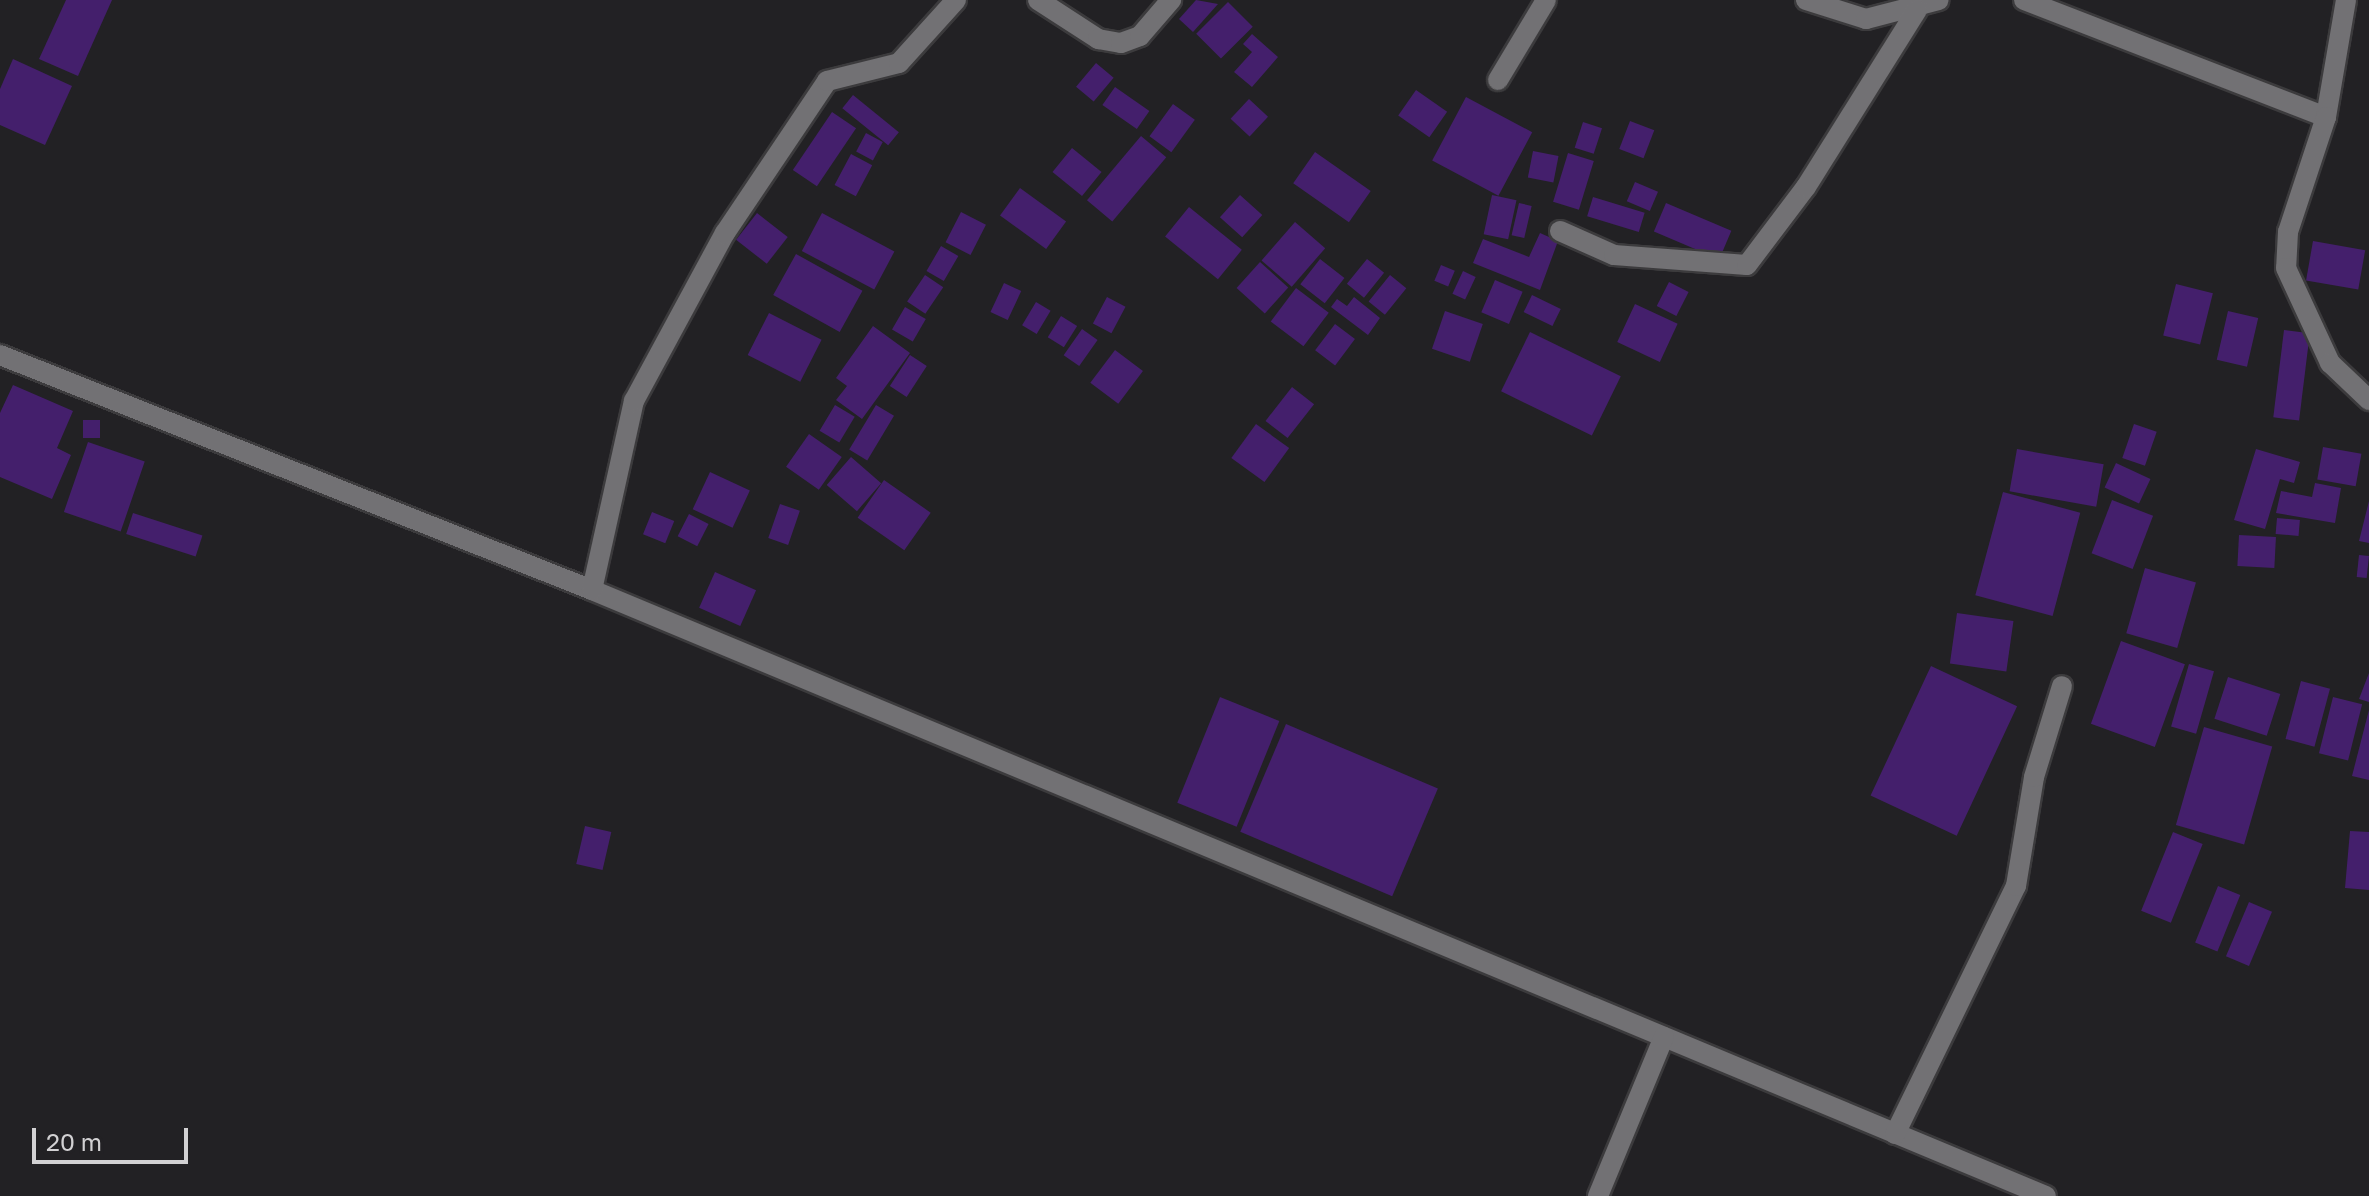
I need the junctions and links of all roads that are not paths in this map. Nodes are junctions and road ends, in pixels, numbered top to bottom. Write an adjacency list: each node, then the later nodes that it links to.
1 (956, 0): 15 (street)
2 (1038, 0): 3 (street)
3 (1171, 0)
4 (1546, 0): 10 (street)
5 (1806, 0): 9 (street)
6 (1939, 0): 9 (street)
7 (2024, 0): 11 (street)
8 (2346, 0): 11 (street)
9 (1917, 10): 12 (street)
10 (1498, 80)
11 (2326, 117): 14 (street)
12 (1560, 231)
13 (0, 355): 15 (street)
14 (2369, 400)
15 (592, 590): 17 (street)
16 (2062, 686): 18 (street)
17 (1664, 1037): 18 (street); 19 (street)
18 (1895, 1134): 20 (street)
19 (1598, 1196)
20 (2046, 1196)

